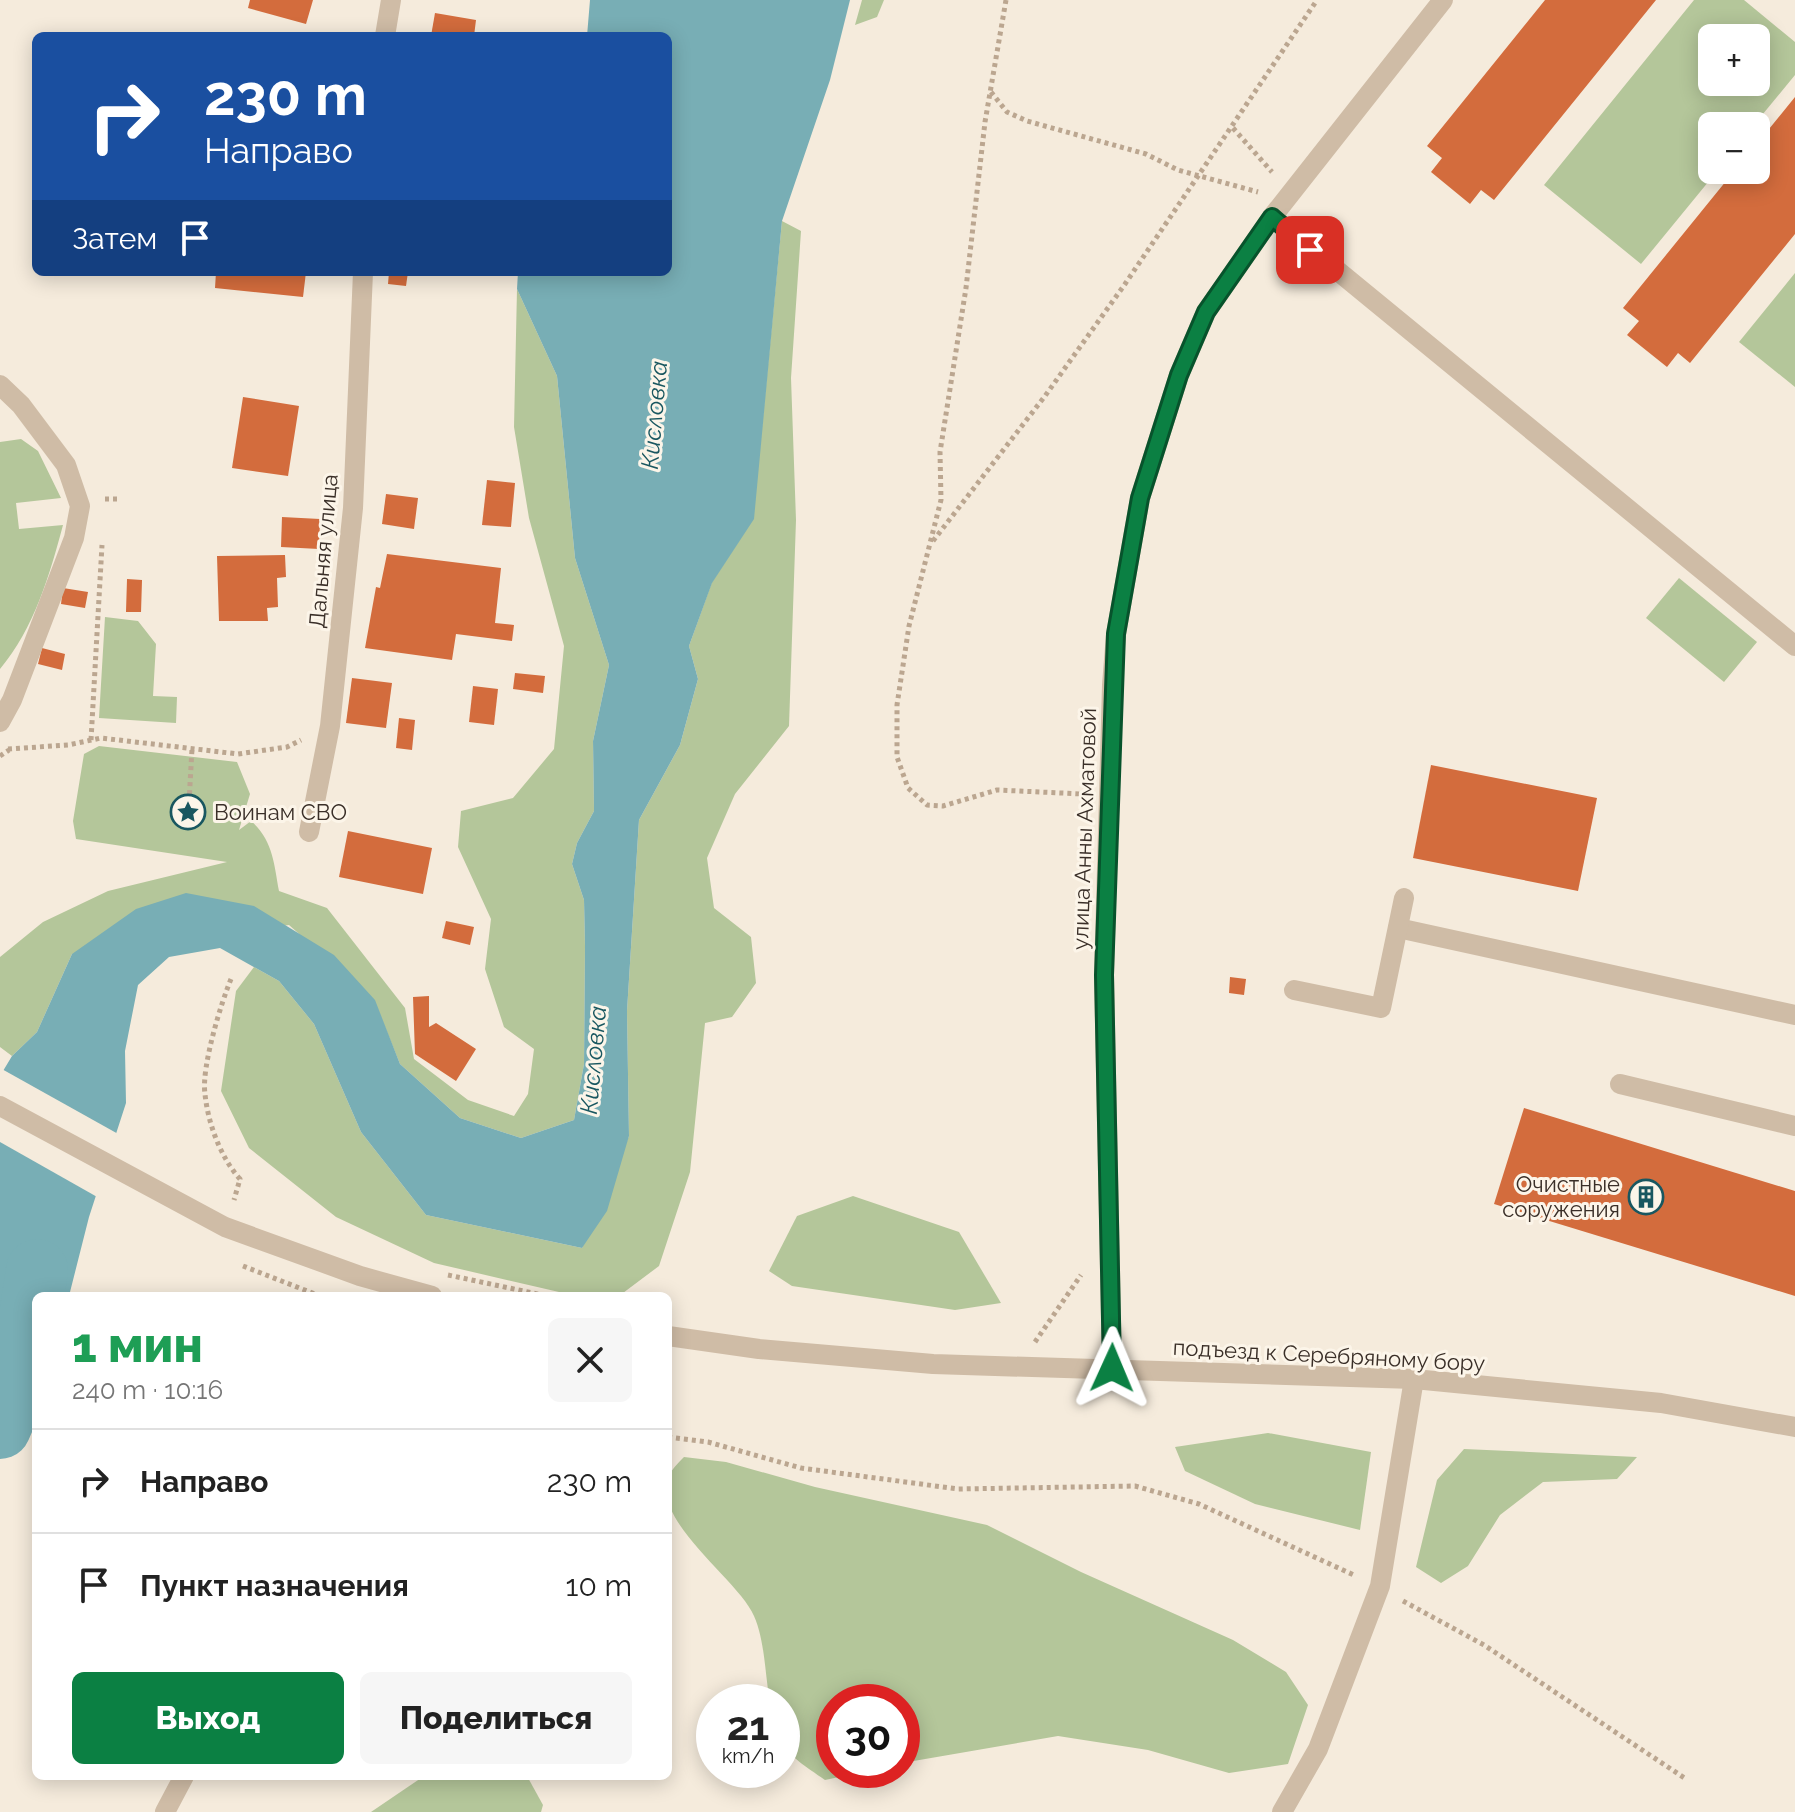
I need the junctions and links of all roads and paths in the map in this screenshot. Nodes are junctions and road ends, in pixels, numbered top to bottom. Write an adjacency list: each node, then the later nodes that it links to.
1 (391, 0): 5 (street)
2 (1006, 0): 6 (path)
3 (1317, 0): 7 (path)
4 (1443, 0): 9 (street, улица Анны Ахматовой)
5 (386, 32)
6 (990, 91): 8 (path); 16 (path)
7 (1233, 128): 8 (path); 9 (path)
8 (1200, 177): 9 (path); 16 (path)
9 (1288, 196): 10 (street, улица Анны Ахматовой)
10 (1272, 217): 17 (street); 25 (street, улица Анны Ахматовой)
11 (363, 276): 19 (street, Дальняя улица)
12 (0, 385): 18 (street)
13 (117, 499): 14 (path)
14 (104, 515)
15 (103, 530): 21 (path)
16 (930, 545): 25 (path)
17 (1795, 646)
18 (0, 722)
19 (330, 726): 22 (path); 27 (street, Дальняя улица)
20 (0, 738): 23 (path)
21 (91, 740): 22 (path); 23 (path)
22 (192, 749): 26 (path)
23 (9, 750): 24 (path)
24 (0, 756)
25 (1111, 795): 41 (street, улица Анны Ахматовой)
26 (189, 802)
27 (309, 832)
28 (1404, 898): 29 (street)
29 (1398, 928): 31 (street); 32 (street)
30 (231, 979): 36 (path)
31 (1294, 990)
32 (1795, 1015)
33 (1620, 1084): 35 (street)
34 (0, 1106): 38 (street)
35 (1795, 1126)
36 (233, 1204)
37 (1083, 1273): 40 (path)
38 (417, 1292)
39 (672, 1336): 41 (street, подъезд к Серебряному бору)
40 (1032, 1345)
41 (1112, 1368): 42 (street, подъезд к Серебряному бору)
42 (1414, 1379): 43 (street, подъезд к Серебряному бору); 45 (street)
43 (1795, 1427)
44 (672, 1438): 45 (path)
45 (1380, 1586): 46 (path); 49 (street)
46 (1686, 1779)
47 (182, 1780): 48 (street)
48 (165, 1812)
49 (1282, 1812)

